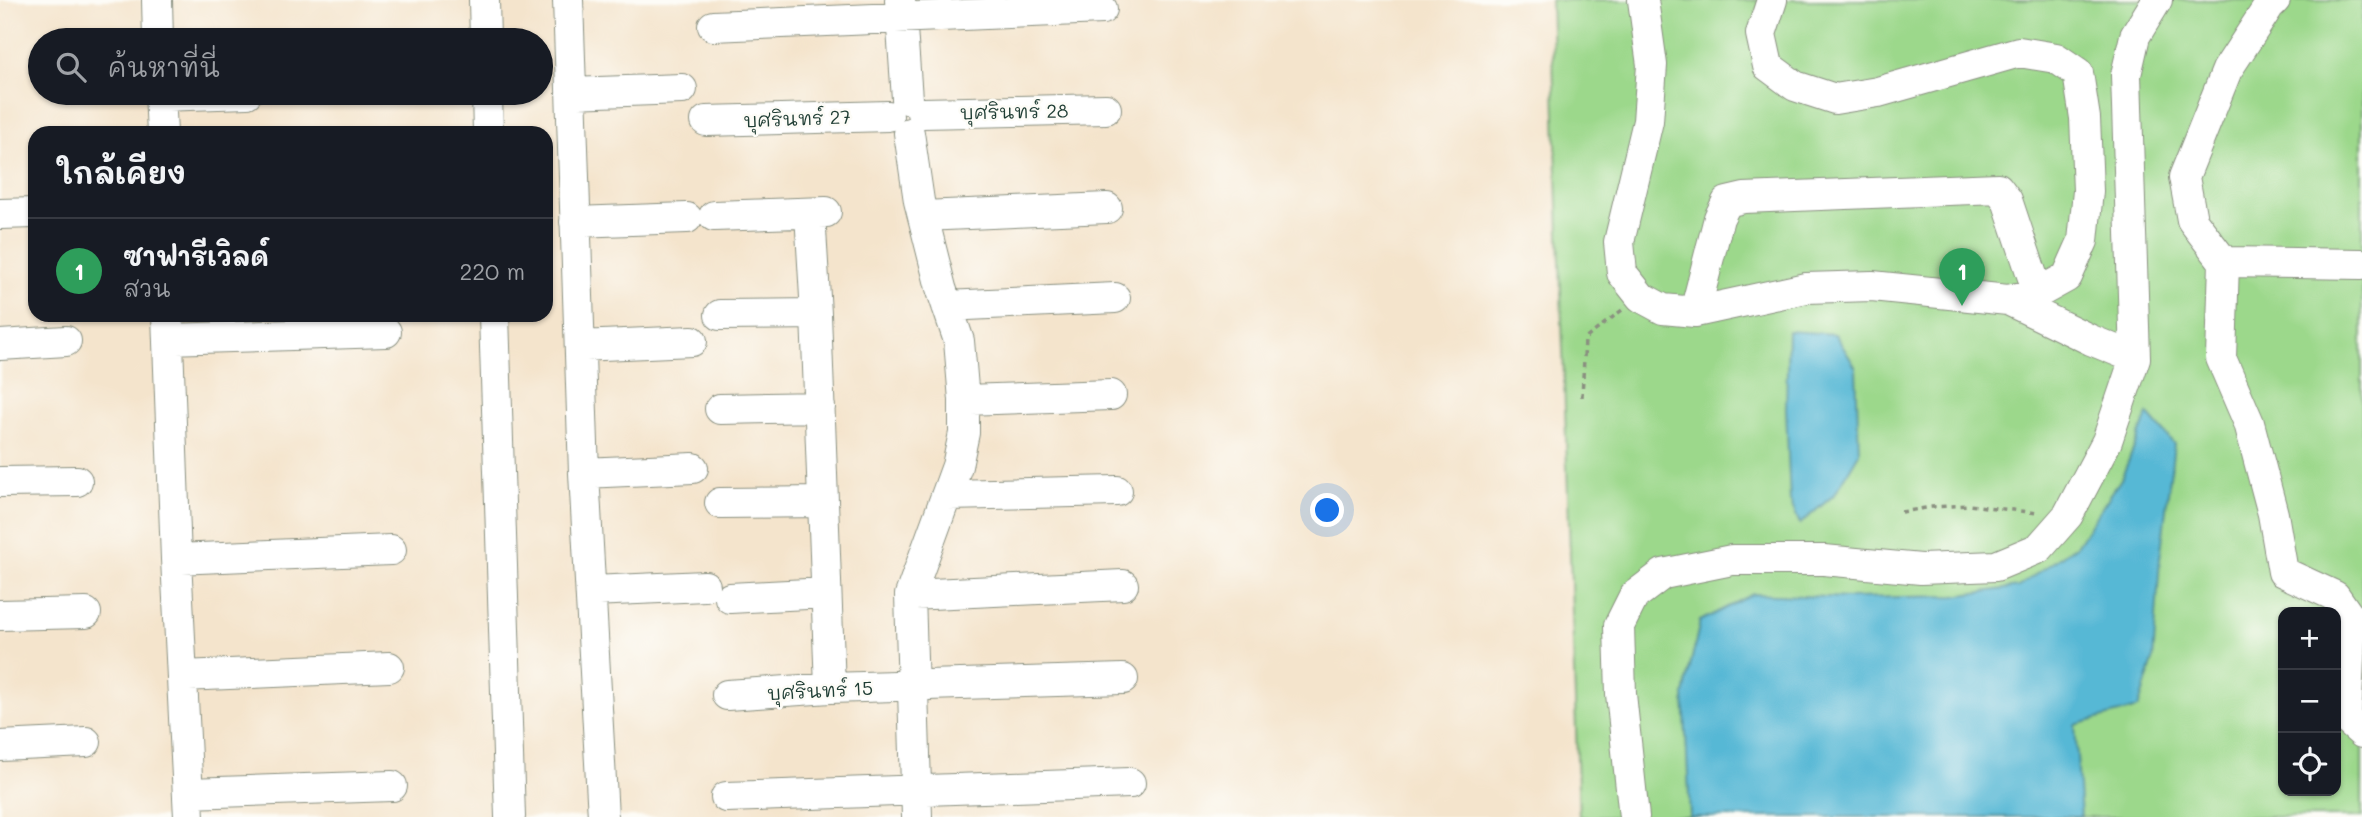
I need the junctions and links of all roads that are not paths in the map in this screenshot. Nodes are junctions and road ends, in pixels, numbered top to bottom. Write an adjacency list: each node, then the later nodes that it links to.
1 (157, 0): 11 (street)
2 (484, 0): 12 (street)
3 (568, 0): 14 (street)
4 (1643, 0): 33 (street)
5 (1772, 0): 29 (street)
6 (2157, 0): 43 (street)
7 (2275, 0): 27 (street)
8 (900, 9): 9 (street); 10 (street); 18 (street)
9 (1102, 9)
10 (713, 26)
11 (158, 28)
12 (485, 28)
13 (682, 89): 14 (street)
14 (571, 93): 26 (street)
15 (161, 105): 20 (street)
16 (487, 105): 21 (street)
17 (1106, 109): 18 (street, บุศรินทร์ 28)
18 (906, 115): 19 (street, บุศรินทร์ 27); 25 (street)
19 (706, 121)
20 (162, 126)
21 (488, 126)
22 (1107, 208): 25 (street)
23 (28, 213): 24 (street)
24 (0, 214)
25 (923, 216): 32 (street)
26 (575, 222): 34 (street); 42 (street)
27 (2224, 262): 28 (street); 70 (street)
28 (2362, 264)
29 (2038, 293): 31 (street); 33 (street)
30 (1115, 298): 32 (street)
31 (2008, 300): 33 (street); 43 (street)
32 (947, 306): 45 (street)
33 (1695, 312)
34 (816, 314): 35 (street); 46 (street)
35 (720, 316)
36 (494, 322): 78 (street)
37 (167, 327): 38 (street); 57 (street)
38 (386, 332)
39 (66, 341): 41 (street)
40 (692, 341): 42 (street)
41 (0, 345)
42 (580, 346): 49 (street)
43 (2135, 358): 80 (street)
44 (1111, 395): 45 (street)
45 (964, 400): 53 (street)
46 (820, 407): 47 (street); 54 (street)
47 (720, 410)
48 (693, 468): 49 (street)
49 (584, 473): 59 (street)
50 (77, 481): 51 (street)
51 (0, 482)
52 (1117, 491): 53 (street)
53 (948, 495): 61 (street)
54 (823, 502): 55 (street); 60 (street)
55 (720, 503)
56 (391, 550): 57 (street)
57 (176, 559): 65 (street)
58 (1123, 585): 61 (street)
59 (592, 591): 60 (street); 79 (street)
60 (826, 593): 68 (street)
61 (910, 596): 67 (street)
62 (86, 613): 63 (street)
63 (0, 615)
64 (389, 667): 65 (street)
65 (183, 676): 77 (street)
66 (1123, 679): 67 (street, บุศรินทร์ 15)
67 (912, 685): 68 (street, บุศรินทร์ 15); 76 (street)
68 (830, 688): 69 (street, บุศรินทร์ 15)
69 (727, 695)
70 (2362, 733)
71 (86, 742): 72 (street)
72 (0, 746)
73 (1130, 783): 76 (street)
74 (392, 786): 77 (street)
75 (726, 797): 76 (street)
76 (916, 804)
77 (188, 805)
78 (510, 817)
79 (603, 817)
80 (1634, 817)

